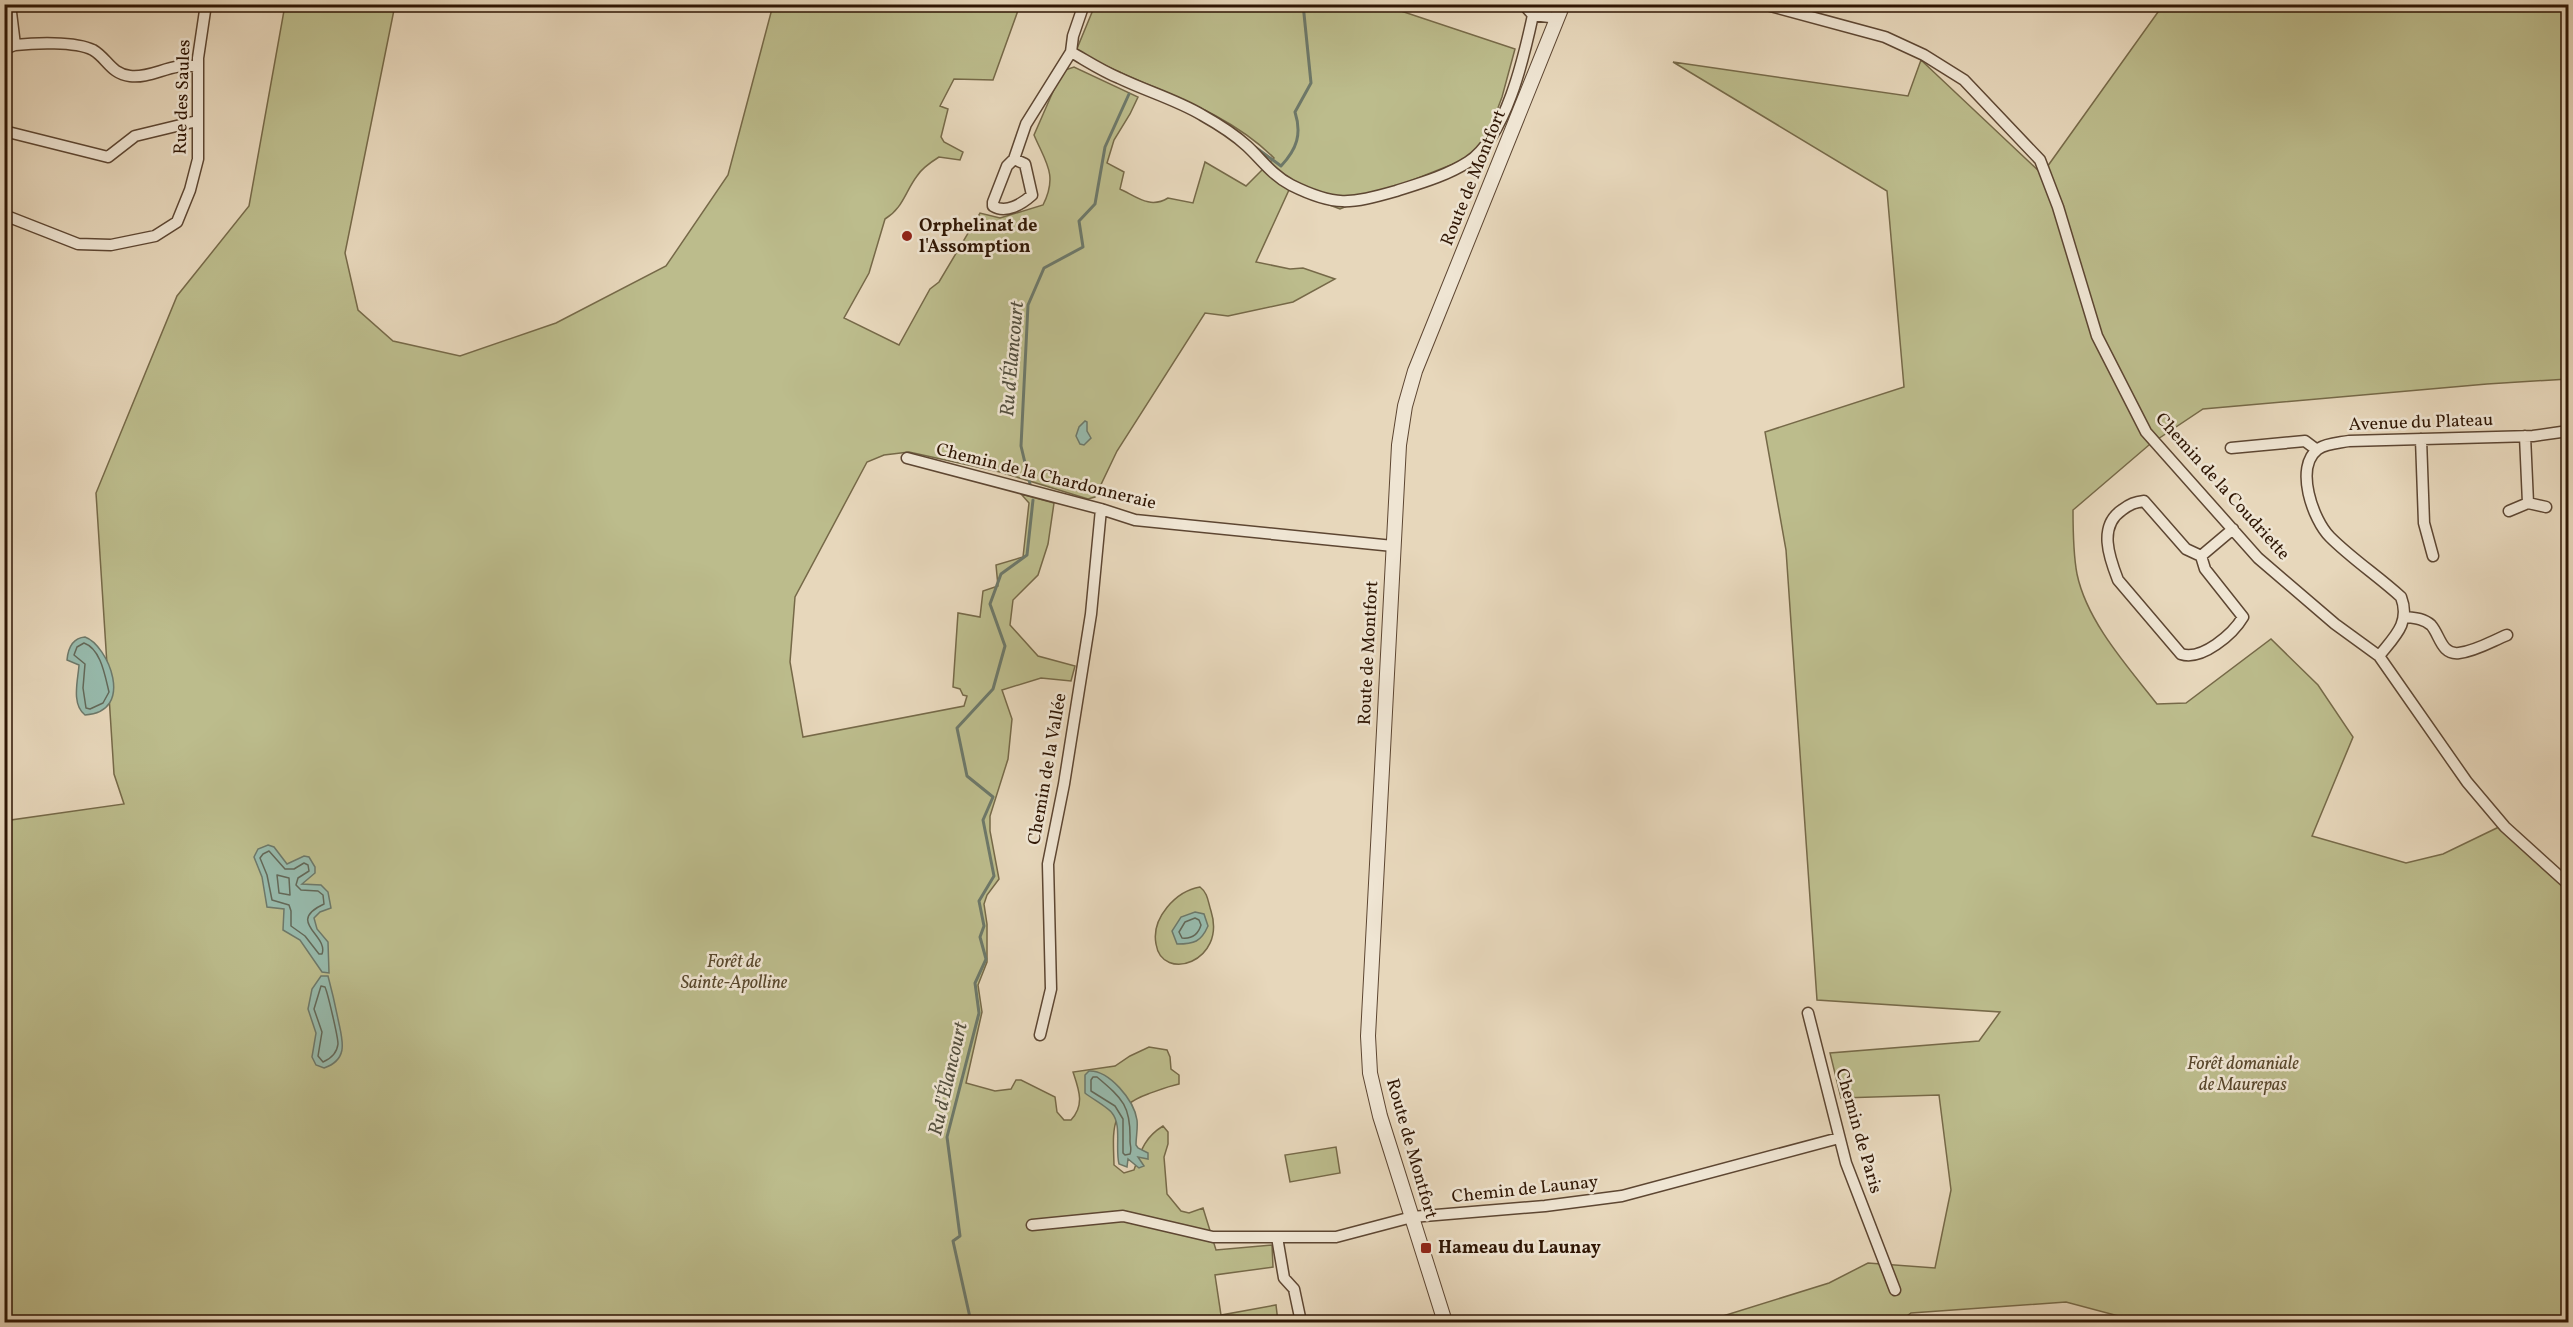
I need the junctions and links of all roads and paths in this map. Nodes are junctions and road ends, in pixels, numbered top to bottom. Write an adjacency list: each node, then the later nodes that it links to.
1 (10, 4): 9 (street)
2 (206, 4): 11 (street, Rue des Saules)
3 (1084, 4): 10 (street)
4 (1523, 4): 7 (street)
5 (1563, 4): 8 (street, Route de Montfort)
6 (1763, 4): 26 (street, Chemin de la Coudriette)
7 (1533, 15): 8 (street); 10 (street)
8 (1558, 18): 27 (street, Route de Montfort)
9 (10, 47): 11 (street)
10 (1071, 52): 14 (street)
11 (197, 67): 12 (street, Rue des Saules)
12 (197, 121): 13 (street); 15 (street, Rue des Saules)
13 (4, 131)
14 (1014, 159): 14 (street)
15 (4, 215)
16 (2568, 431): 17 (street, Avenue du Plateau)
17 (2525, 436): 18 (street, Avenue du Plateau); 22 (street)
18 (2421, 439): 20 (street, Avenue du Plateau); 29 (street)
19 (2231, 448): 20 (street)
20 (2317, 450): 30 (street)
21 (907, 458): 24 (street, Chemin de la Chardonneraie)
22 (2528, 503): 23 (street); 25 (street)
23 (2546, 507)
24 (1101, 509): 27 (street, Chemin de la Chardonneraie); 35 (street, Chemin de la Vallée)
25 (2509, 510)
26 (2233, 529): 28 (street); 32 (street, Chemin de la Coudriette)
27 (1393, 546): 37 (street, Route de Montfort)
28 (2201, 556): 28 (street)
29 (2433, 556)
30 (2404, 617): 31 (street); 32 (street)
31 (2507, 634)
32 (2379, 656): 33 (street, Chemin de la Coudriette)
33 (2568, 884)
34 (1808, 1013): 36 (street, Chemin de Paris)
35 (1040, 1035)
36 (1839, 1138): 37 (street, Chemin de Launay); 40 (street, Chemin de Paris)
37 (1412, 1217): 39 (street, Chemin de Launay); 42 (street, Route de Montfort)
38 (1032, 1225): 39 (street, Chemin de Launay)
39 (1277, 1237): 41 (street)
40 (1895, 1290)
41 (1300, 1323)
42 (1445, 1323)

